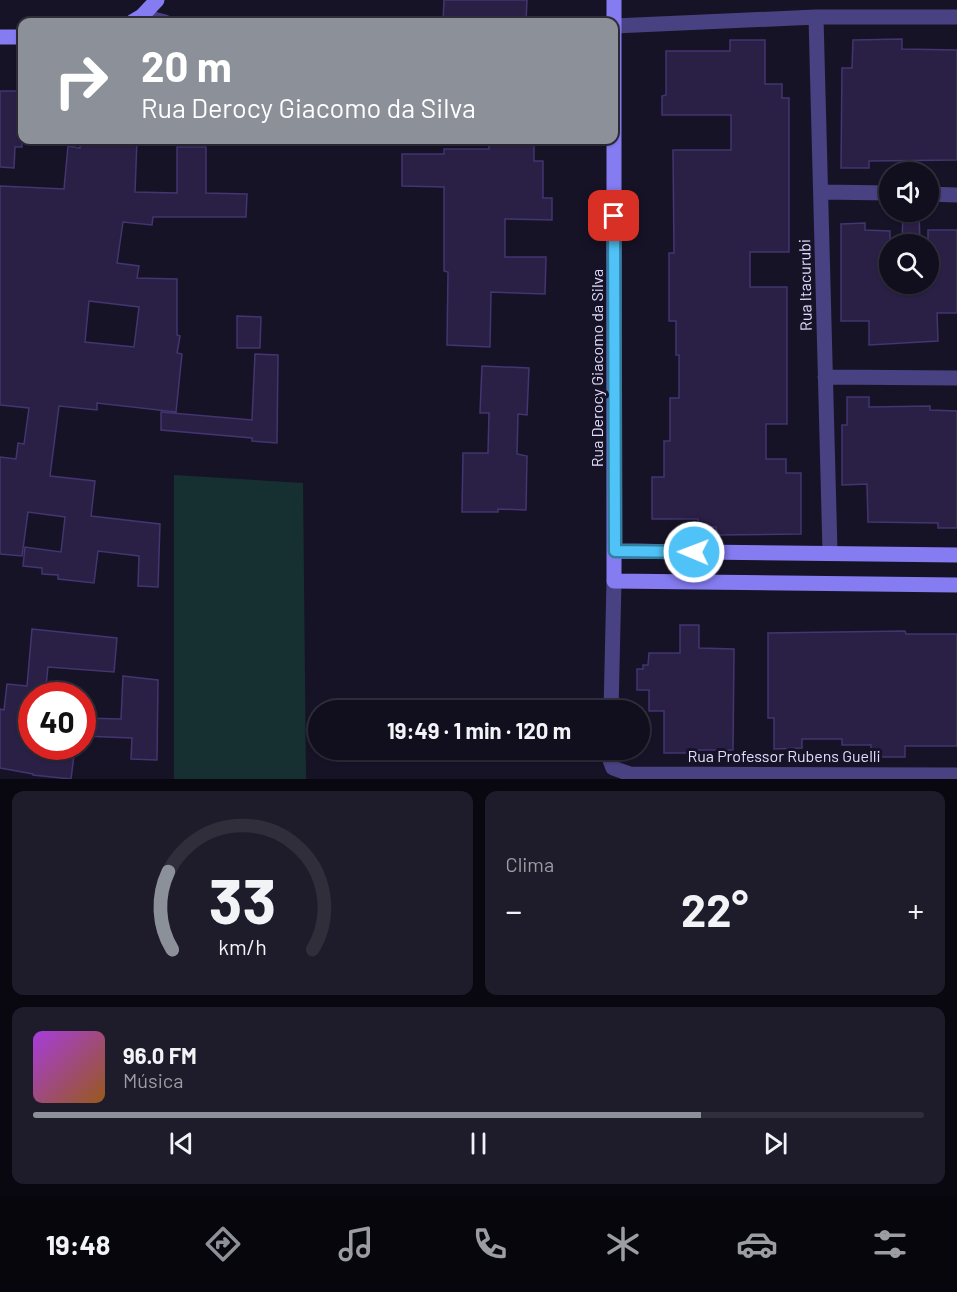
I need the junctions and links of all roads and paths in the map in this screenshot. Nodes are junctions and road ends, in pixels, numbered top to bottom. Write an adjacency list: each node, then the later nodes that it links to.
1 (157, 0): 5 (street)
2 (614, 0): 6 (street, Rua Derocy Giacomo da Silva)
3 (816, 17): 4 (street); 7 (street); 11 (street, Rua Itacurubi)
4 (957, 17)
5 (138, 18)
6 (614, 18)
7 (618, 25)
8 (18, 37): 9 (street)
9 (0, 38)
10 (614, 144): 17 (street, Rua Derocy Giacomo da Silva)
11 (821, 192): 12 (street); 15 (street, Rua Itacurubi)
12 (879, 194)
13 (939, 194): 14 (street)
14 (957, 195)
15 (825, 377): 16 (street); 18 (street, Rua Itacurubi)
16 (957, 378)
17 (615, 551): 18 (street); 20 (street, Rua Derocy Giacomo da Silva)
18 (830, 552): 19 (street)
19 (957, 555)
20 (614, 581): 21 (street); 22 (street, Rua Derocy Giacomo da Silva)
21 (957, 585)
22 (611, 700)
23 (610, 760): 24 (street, Rua Professor Rubens Guelli)
24 (957, 775)

